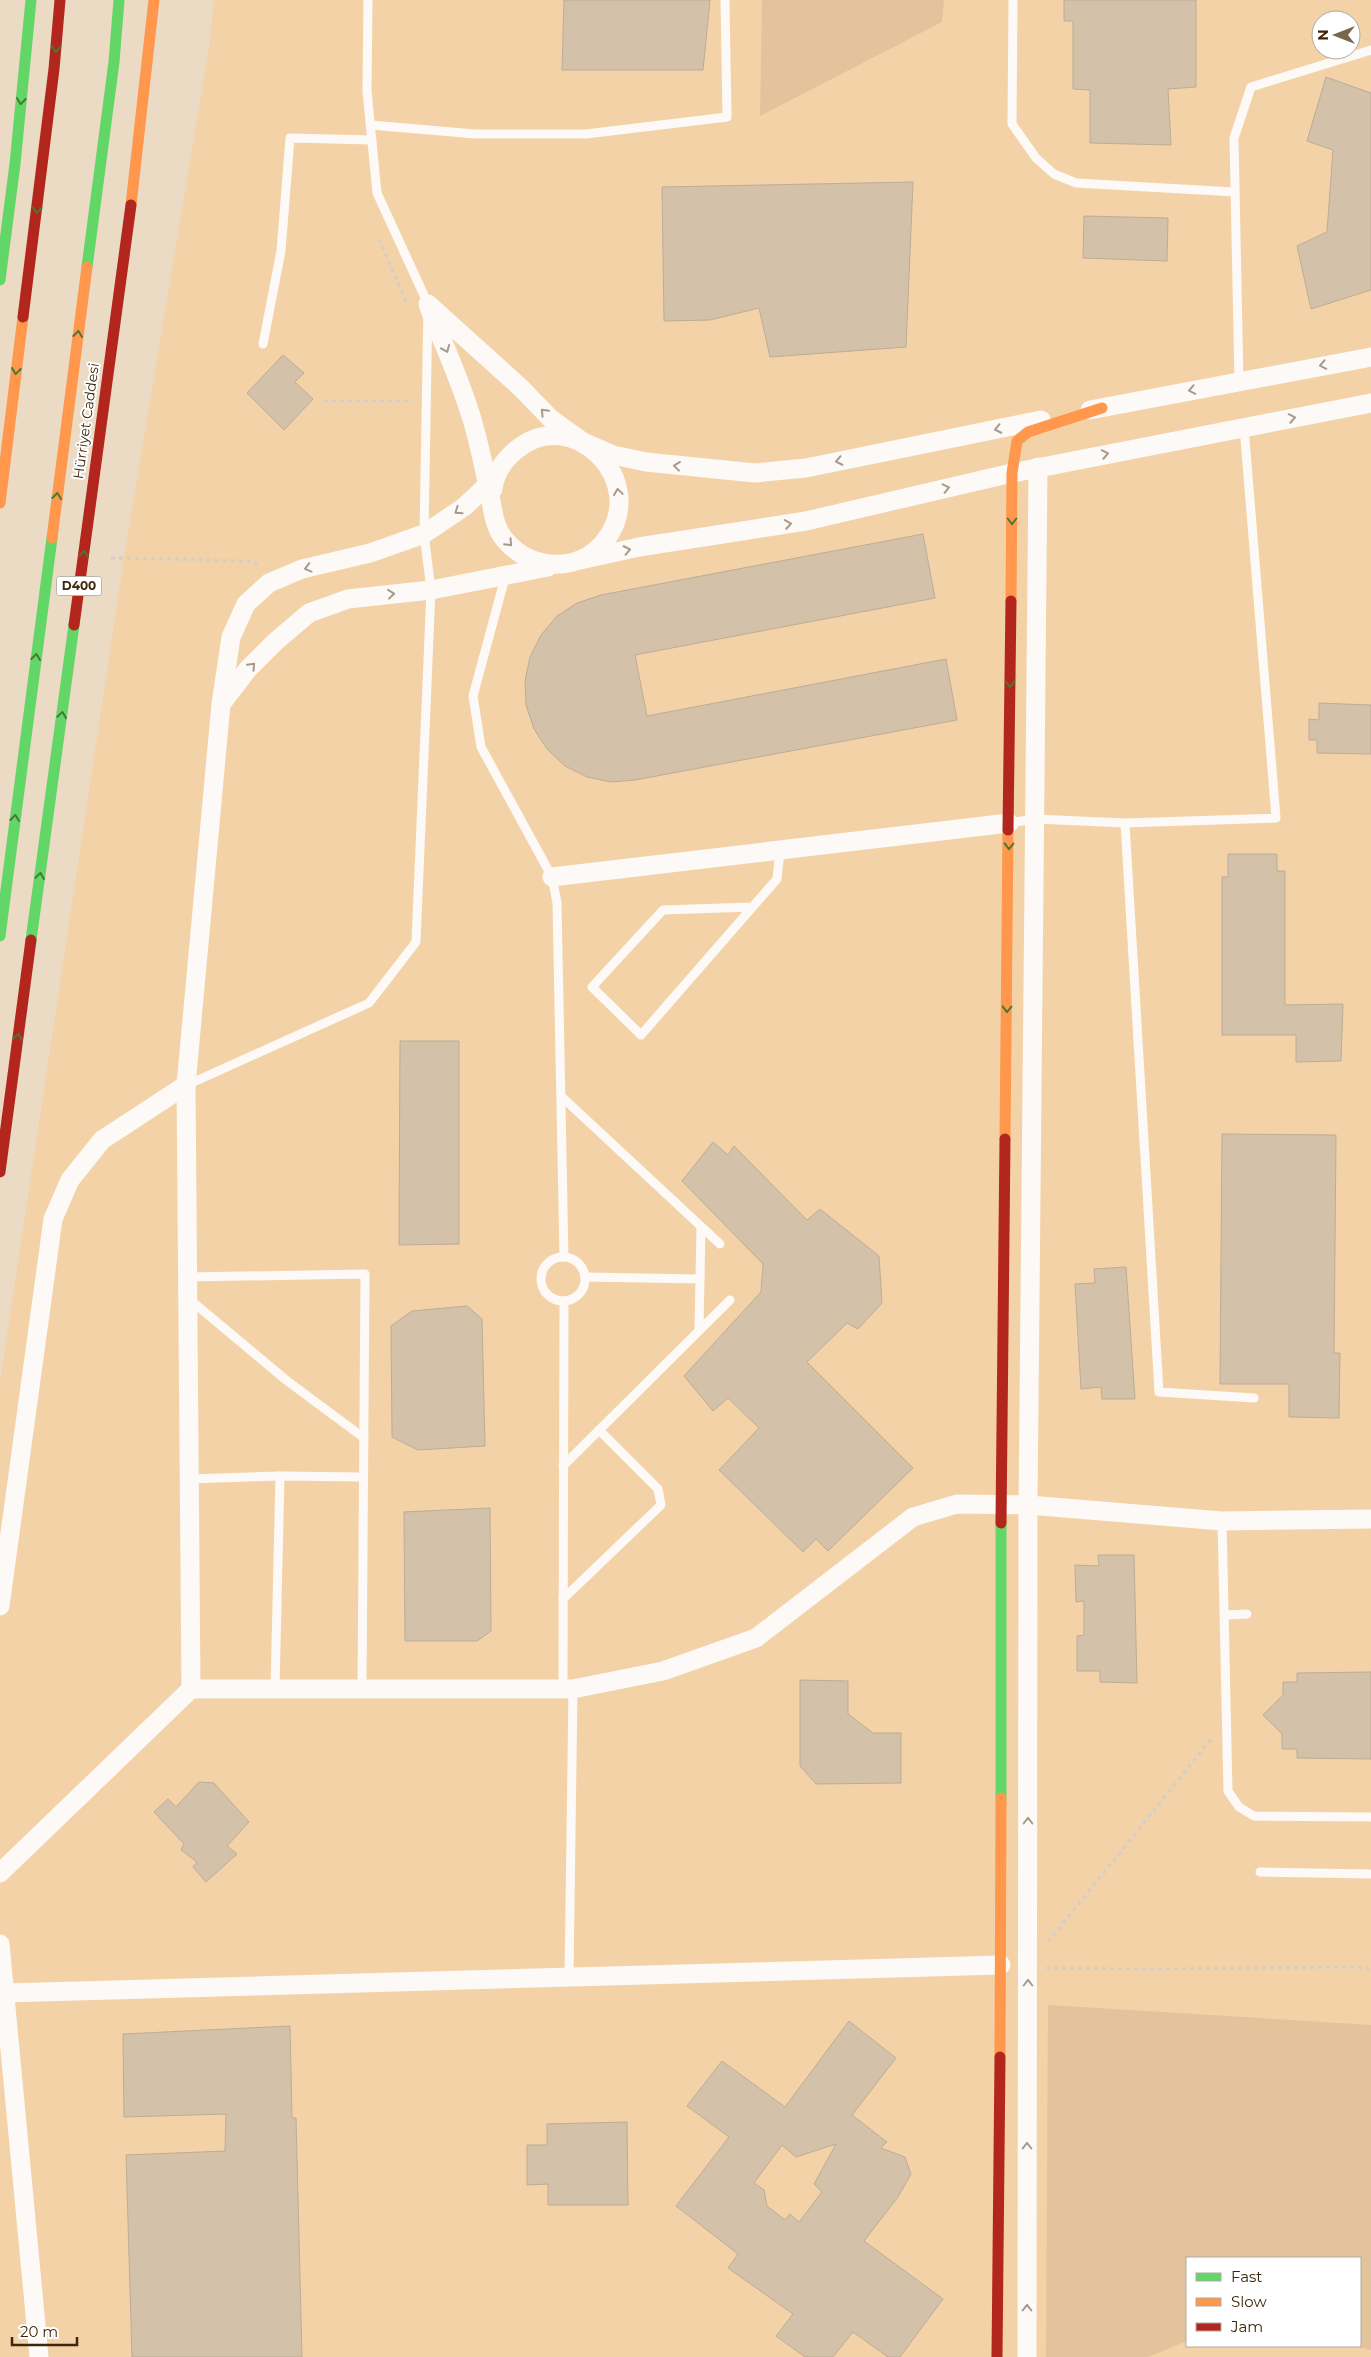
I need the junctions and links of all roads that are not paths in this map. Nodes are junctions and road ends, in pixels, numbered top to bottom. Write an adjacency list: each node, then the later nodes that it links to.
1 (31, 0): 11 (main road, one-way to 11)
2 (60, 0): 25 (main road, one-way to 25)
3 (119, 0): 40 (main road, one-way to 3)
4 (154, 0): 36 (main road, Hürriyet Caddesi / D400, one-way to 4)
5 (368, 0): 9 (lane)
6 (725, 0): 9 (lane)
7 (1013, 0): 12 (lane)
8 (1371, 50): 12 (lane)
9 (371, 125): 10 (lane)
10 (372, 140): 14 (lane); 15 (lane)
11 (8, 164): 13 (main road)
12 (1236, 192): 17 (lane)
13 (0, 280)
14 (428, 304): 21 (street, one-way to 14); 24 (street, one-way to 24); 26 (lane)
15 (264, 344)
16 (1371, 356): 17 (street, one-way to 17)
17 (1240, 381): 19 (street, one-way to 19)
18 (1371, 403): 20 (street, one-way to 18)
19 (1102, 408): 21 (street, one-way to 21); 23 (main road)
20 (1244, 427): 22 (street, one-way to 20); 34 (lane)
21 (582, 442): 24 (street); 27 (street, one-way to 21)
22 (1038, 468): 23 (street); 32 (street)
23 (1012, 473): 27 (street, one-way to 23); 33 (main road, one-way to 33)
24 (491, 488): 26 (street, one-way to 26); 28 (street, one-way to 28)
25 (0, 503)
26 (424, 534): 30 (lane); 31 (street, one-way to 31)
27 (580, 560): 28 (street)
28 (559, 565): 29 (street)
29 (506, 573): 30 (street); 38 (lane)
30 (431, 590): 31 (street, one-way to 30); 43 (lane)
31 (221, 704): 43 (street)
32 (1035, 819): 33 (lane); 34 (lane); 64 (street)
33 (1009, 823): 37 (street); 63 (main road, one-way to 63)
34 (1125, 823): 56 (lane)
35 (0, 834): 36 (main road)
36 (35, 844): 41 (main road, Hürriyet Caddesi / D400, one-way to 36)
37 (780, 851): 38 (street); 39 (lane)
38 (552, 877): 44 (lane)
39 (752, 907): 39 (lane)
40 (0, 936)
41 (15, 1064): 42 (main road); 45 (main road, Hürriyet Caddesi / D400)
42 (0, 1082)
43 (186, 1085): 50 (street); 68 (street)
44 (563, 1098): 46 (lane); 48 (lane)
45 (0, 1172)
46 (701, 1227): 47 (lane); 51 (lane)
47 (720, 1244)
48 (564, 1257): 49 (lane); 54 (lane)
49 (585, 1277): 51 (lane); 54 (lane)
50 (188, 1278): 52 (street); 58 (lane)
51 (700, 1279): 55 (lane)
52 (188, 1298): 58 (lane); 62 (street)
53 (730, 1300): 55 (lane)
54 (564, 1301): 59 (lane)
55 (699, 1330): 57 (lane)
56 (1254, 1398)
57 (599, 1430): 59 (lane); 67 (lane)
58 (364, 1438): 61 (lane)
59 (563, 1466): 67 (lane)
60 (280, 1476): 61 (lane); 62 (lane); 72 (lane)
61 (363, 1477): 73 (lane)
62 (190, 1479): 71 (street)
63 (1001, 1504): 64 (street); 74 (street); 80 (main road)
64 (1028, 1506): 66 (street); 85 (street, one-way to 64)
65 (1371, 1519): 66 (street)
66 (1222, 1522): 70 (lane)
67 (563, 1600): 74 (lane)
68 (0, 1606)
69 (1247, 1614): 70 (lane)
70 (1225, 1615): 75 (lane)
71 (191, 1689): 72 (street); 77 (street)
72 (275, 1689): 73 (street)
73 (362, 1689): 74 (street)
74 (568, 1689): 81 (lane)
75 (1371, 1817)
76 (1260, 1872): 78 (lane)
77 (0, 1873)
78 (1371, 1874)
79 (0, 1944): 82 (street)
80 (1001, 1965): 81 (street); 84 (main road)
81 (570, 1977): 82 (street)
82 (4, 1993): 83 (street)
83 (39, 2357)
84 (997, 2357)
85 (1027, 2357)

